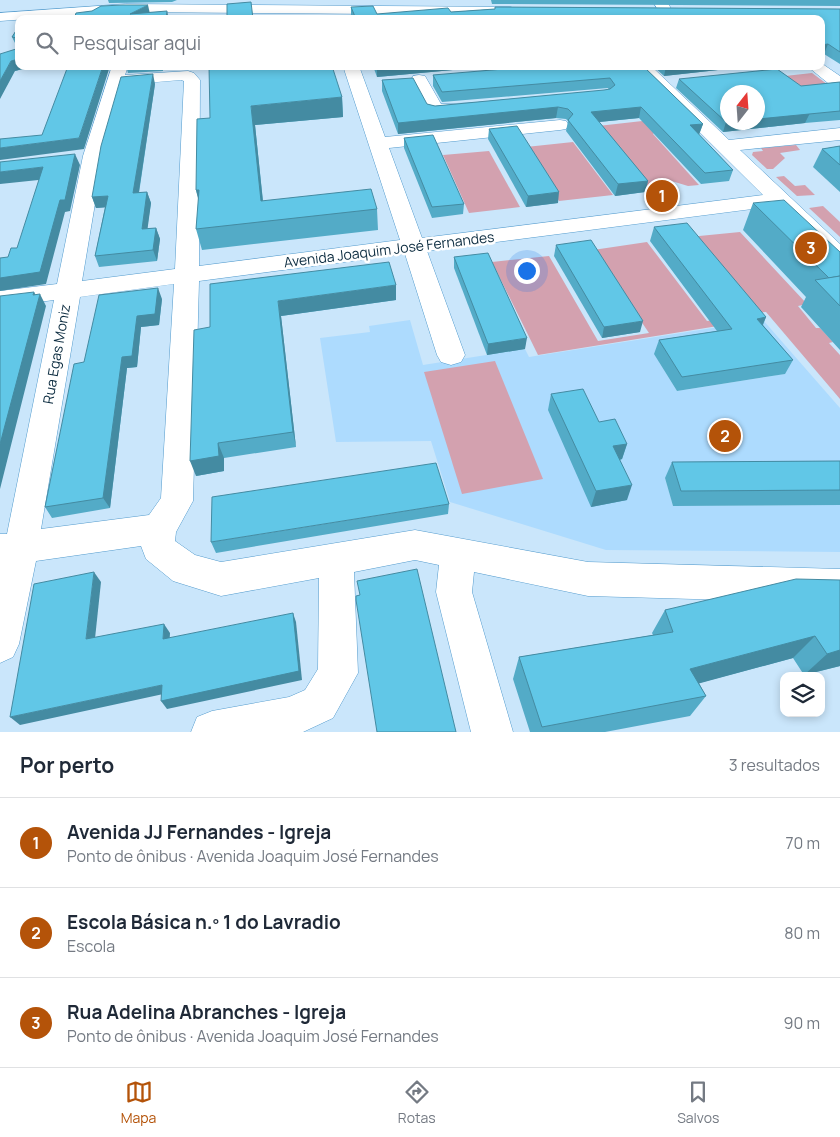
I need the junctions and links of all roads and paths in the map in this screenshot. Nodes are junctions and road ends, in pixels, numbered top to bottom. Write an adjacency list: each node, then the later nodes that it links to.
1 (71, 0): 9 (street)
2 (196, 0): 5 (street)
3 (444, 5): 6 (street); 11 (street)
4 (663, 6): 7 (street); 8 (street)
5 (180, 8): 9 (street); 10 (street); 13 (street)
6 (522, 11)
7 (648, 11)
8 (684, 12)
9 (60, 13): 12 (street)
10 (333, 14): 11 (street)
11 (390, 14)
12 (30, 15)
13 (164, 15)
14 (15, 16): 15 (street)
15 (0, 17)
16 (354, 70): 29 (street)
17 (644, 70): 24 (street)
18 (821, 70): 25 (street)
19 (118, 74): 34 (street); 35 (street, Rua Egas Moniz)
20 (438, 78): 21 (street)
21 (419, 80): 23 (street); 26 (street)
22 (678, 81): 24 (street)
23 (402, 82)
24 (658, 83): 30 (street)
25 (840, 84)
26 (484, 105)
27 (560, 125): 29 (street)
28 (840, 134): 30 (street)
29 (378, 143): 32 (street)
30 (724, 146): 31 (street)
31 (779, 199): 32 (street, Avenida Joaquim José Fernandes); 33 (street)
32 (413, 246): 34 (street, Avenida Joaquim José Fernandes); 37 (street)
33 (840, 257)
34 (185, 275): 35 (street, Avenida Joaquim José Fernandes); 38 (street)
35 (68, 290): 36 (street, Avenida Joaquim José Fernandes); 39 (street, Rua Egas Moniz)
36 (0, 299)
37 (451, 355)
38 (159, 529): 39 (street); 41 (street)
39 (10, 548): 43 (street, Rua Egas Moniz)
40 (458, 553): 41 (street); 42 (street); 45 (street)
41 (336, 560): 44 (street)
42 (840, 586)
43 (0, 644)
44 (212, 732)
45 (492, 732)

